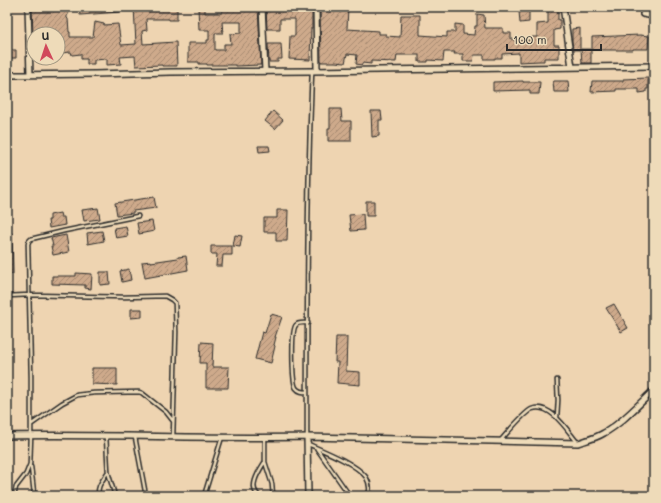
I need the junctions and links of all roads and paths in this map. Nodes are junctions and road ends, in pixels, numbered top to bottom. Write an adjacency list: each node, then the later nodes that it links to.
1 (28, 7): 11 (street)
2 (262, 7): 9 (street)
3 (316, 7): 10 (street)
4 (563, 7): 8 (street)
5 (643, 14): 6 (street)
6 (654, 16)
7 (654, 66): 8 (street)
8 (572, 67): 10 (street)
9 (265, 71): 10 (street); 11 (street)
10 (315, 71): 16 (lane)
11 (30, 74): 12 (street)
12 (7, 75)
13 (138, 216): 14 (lane)
14 (30, 295): 15 (lane); 21 (lane); 22 (lane)
15 (7, 296)
16 (308, 323): 19 (lane); 19 (lane)
17 (557, 380): 20 (lane)
18 (654, 390): 32 (street)
19 (307, 392): 29 (lane)
20 (556, 417): 31 (lane); 32 (lane)
21 (173, 421): 22 (lane); 26 (lane)
22 (31, 424): 24 (lane)
23 (7, 436): 24 (street)
24 (31, 436): 25 (street); 36 (lane)
25 (106, 436): 27 (street); 37 (lane)
26 (173, 436): 27 (street); 28 (street)
27 (135, 437): 42 (lane)
28 (222, 437): 30 (street); 43 (lane)
29 (307, 437): 30 (street); 31 (street); 33 (street)
30 (265, 438): 35 (lane)
31 (501, 440): 32 (street)
32 (578, 443)
33 (307, 444): 34 (lane); 46 (street)
34 (317, 448): 47 (lane); 48 (lane)
35 (265, 462): 44 (lane); 45 (lane)
36 (30, 464): 38 (lane); 39 (lane)
37 (108, 472): 40 (lane); 41 (lane)
38 (14, 496)
39 (33, 496)
40 (99, 496)
41 (115, 496)
42 (146, 496)
43 (204, 496)
44 (260, 496)
45 (273, 496)
46 (308, 496)
47 (350, 496)
48 (365, 496)

